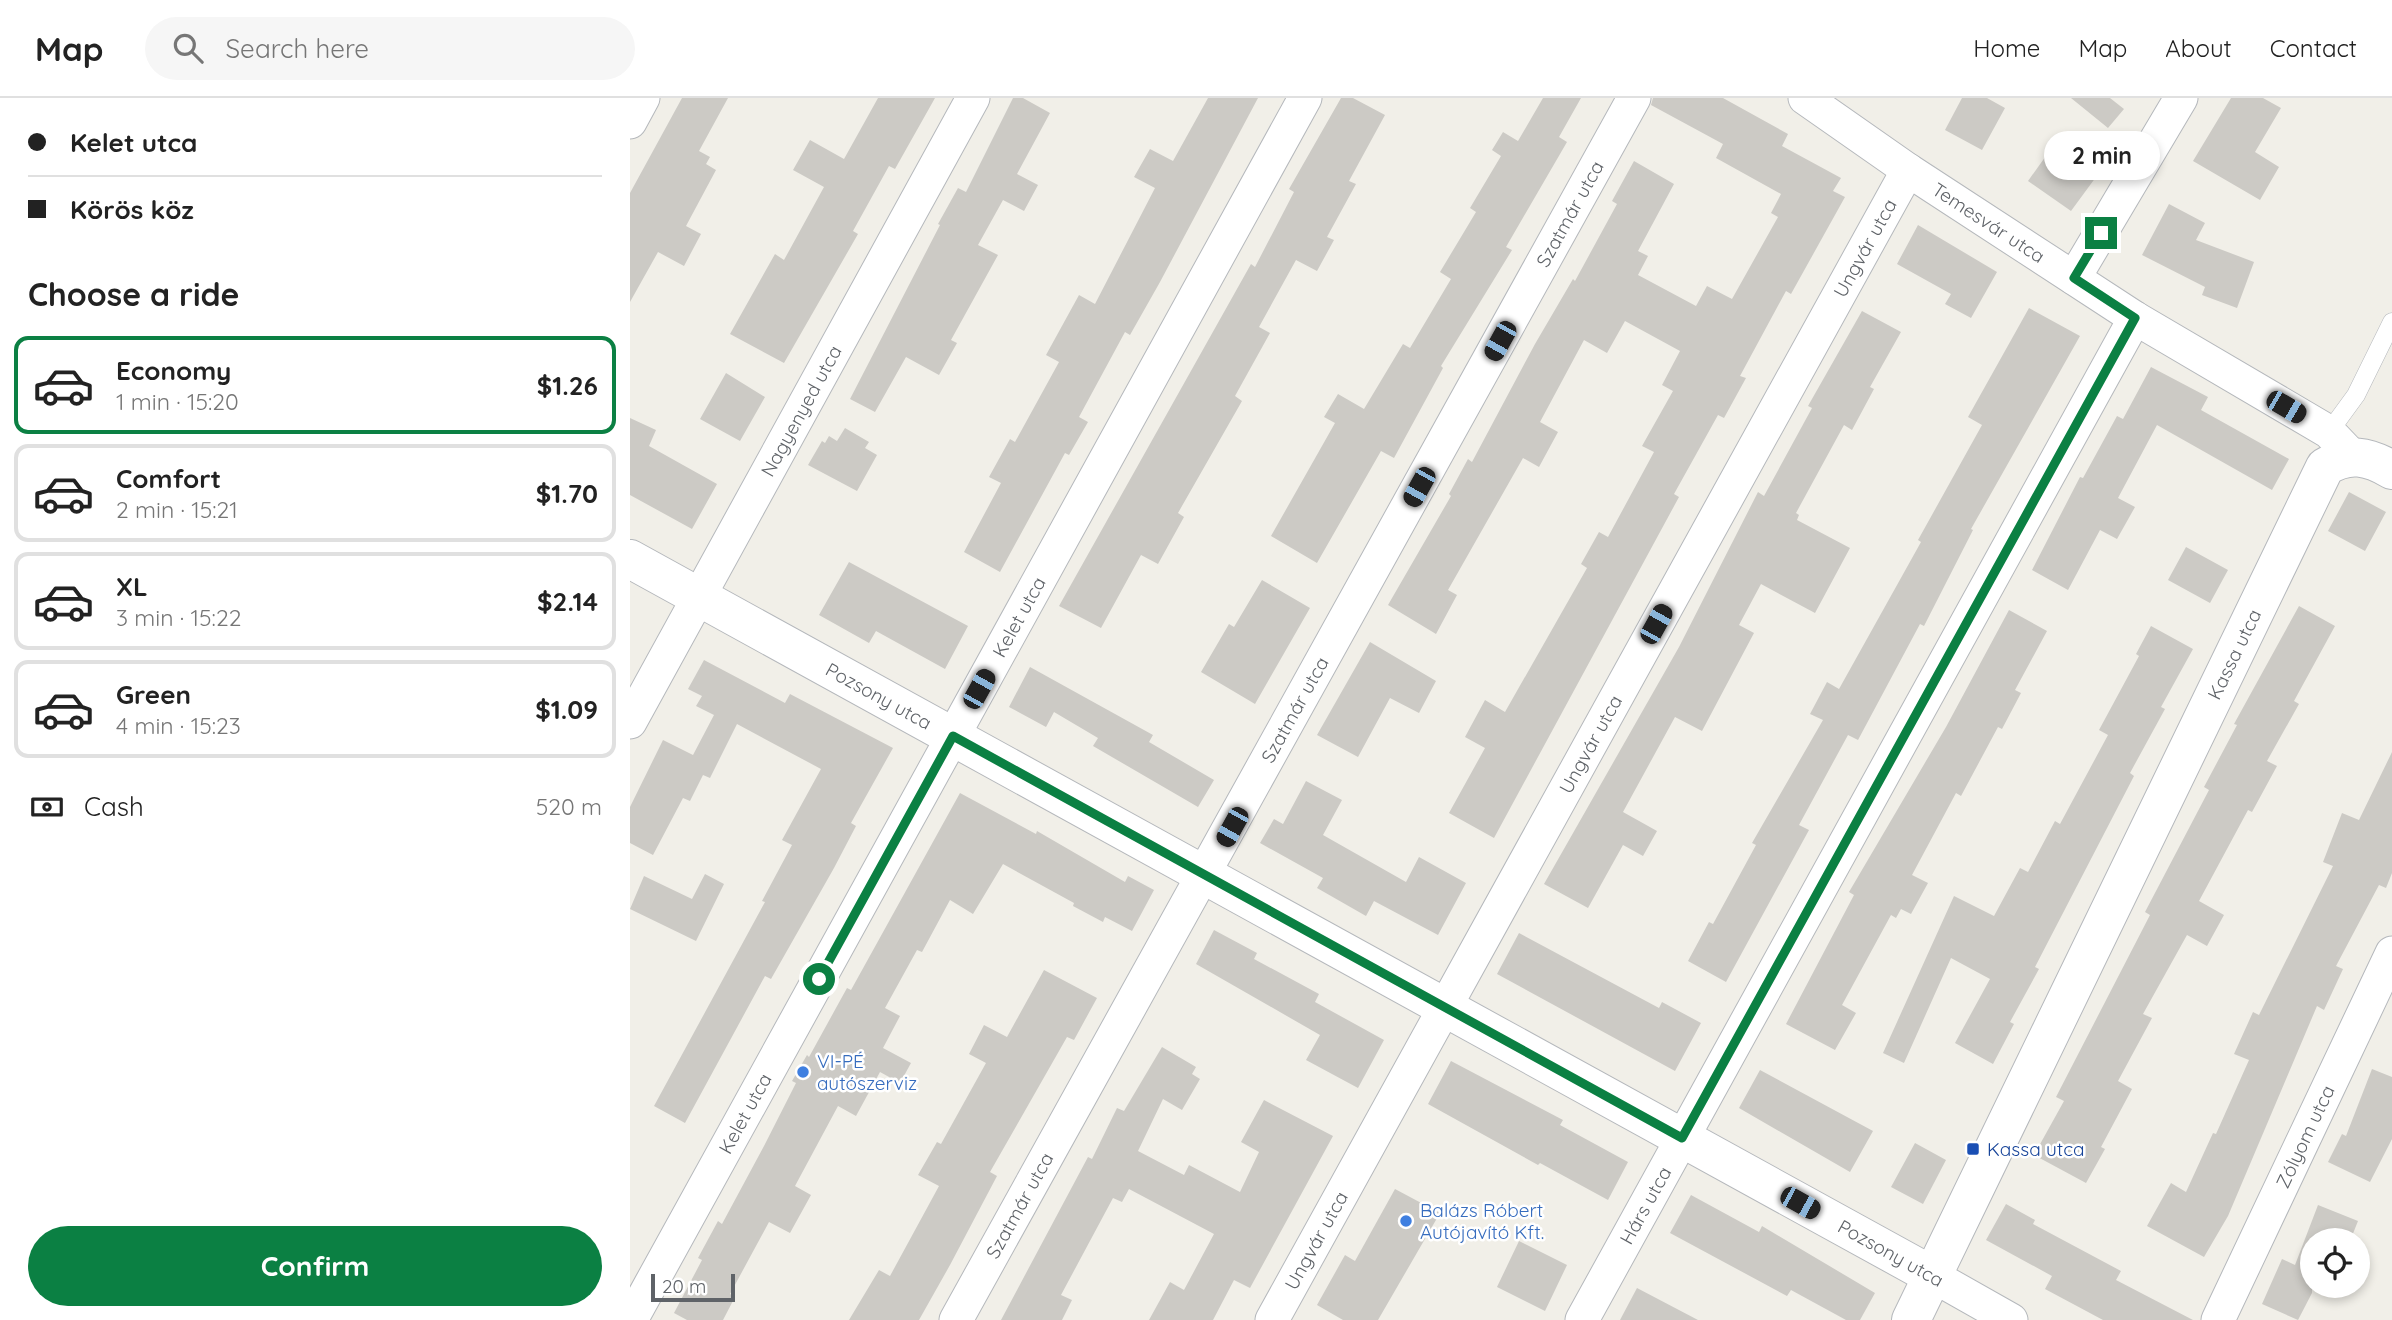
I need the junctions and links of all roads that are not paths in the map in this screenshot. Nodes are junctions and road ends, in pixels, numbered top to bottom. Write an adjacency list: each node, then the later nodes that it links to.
1 (643, 98): 8 (street)
2 (973, 98): 16 (street, Nagyenyed utca)
3 (1305, 98): 18 (street, Kelet utca)
4 (1634, 98): 19 (street, Szatmár utca)
5 (1805, 98): 7 (street, Temesvár utca)
6 (2181, 98): 10 (street)
7 (1843, 109): 9 (street, Temesvár utca)
8 (630, 122)
9 (1908, 170): 10 (street, Temesvár utca); 21 (street, Ungvár utca)
10 (2074, 278): 11 (street, Temesvár utca)
11 (2135, 318): 13 (street, Temesvár utca); 22 (street, Hárs utca)
12 (2392, 322): 13 (lane)
13 (2340, 444): 14 (street, Temesvár utca); 23 (street, Kassa utca)
14 (2392, 470)
15 (630, 559): 16 (street, Pozsony utca)
16 (698, 597): 17 (street, Nagyenyed utca); 18 (street, Pozsony utca)
17 (630, 722)
18 (953, 736): 19 (street, Pozsony utca); 24 (street, Kelet utca)
19 (1205, 875): 21 (street, Pozsony utca); 25 (street, Szatmár utca)
20 (2392, 953): 30 (street, Zólyom utca)
21 (1443, 1006): 22 (street, Pozsony utca); 26 (street, Ungvár utca)
22 (1682, 1138): 23 (street, Pozsony utca); 27 (street, Hárs utca)
23 (1933, 1276): 28 (street, Kassa utca); 29 (street, Pozsony utca)
24 (632, 1320)
25 (956, 1320)
26 (1272, 1320)
27 (1582, 1320)
28 (1911, 1320)
29 (2011, 1320)
30 (2218, 1320)

